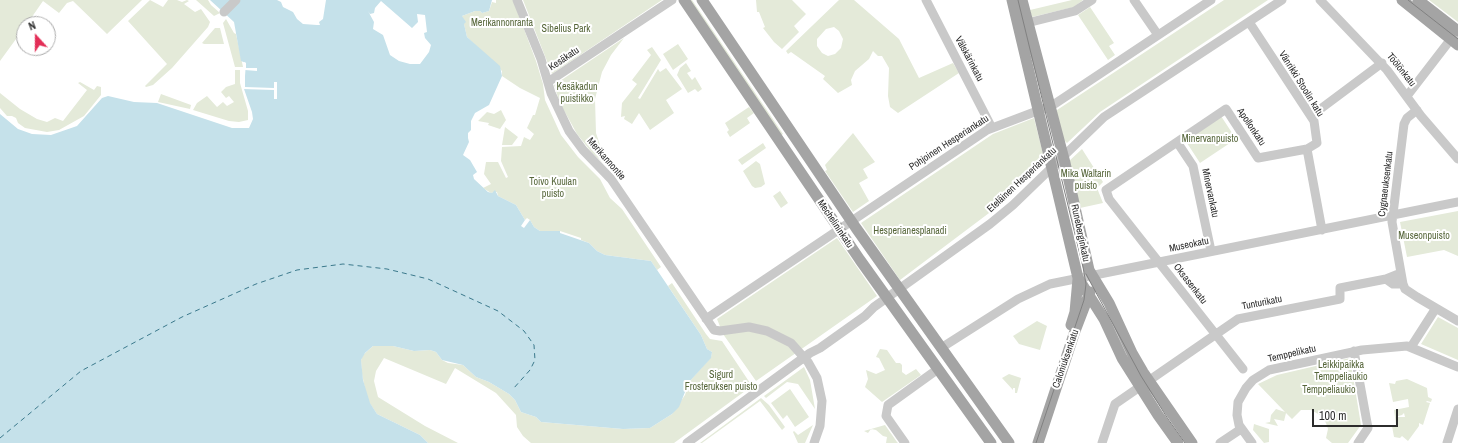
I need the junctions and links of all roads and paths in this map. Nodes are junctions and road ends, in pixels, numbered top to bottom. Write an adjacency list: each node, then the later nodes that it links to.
1 (236, 0): 16 (street)
2 (518, 0): 22 (street, Merikannontie)
3 (672, 0): 22 (street, Kesäkatu)
4 (684, 0): 39 (main road, Mechelininkatu)
5 (702, 0): 38 (main road, Mechelininkatu)
6 (926, 0): 27 (street, Välskärinkatu)
7 (1012, 0): 24 (main road, Runeberginkatu)
8 (1022, 0): 18 (main road, Runeberginkatu)
9 (1092, 0): 18 (street)
10 (1134, 0): 19 (street)
11 (1212, 0): 19 (street, Pohjoinen Hesperiankatu)
12 (1282, 0): 17 (street, Eteläinen Hesperiankatu)
13 (1320, 0): 21 (street, Töölönkatu)
14 (1402, 0): 20 (main road)
15 (1418, 0): 20 (main road)
16 (224, 12)
17 (1248, 22): 26 (street, Vänrikki Stoolin katu); 30 (street, Eteläinen Hesperiankatu)
18 (1027, 23): 24 (main road, Runeberginkatu)
19 (1158, 35): 24 (street, Pohjoinen Hesperiankatu)
20 (1456, 37): 23 (street)
21 (1382, 64): 23 (street, Töölönkatu); 26 (street)
22 (548, 82): 52 (street, Merikannontie)
23 (1407, 96): 25 (street, Töölönkatu)
24 (1044, 108): 27 (street, Pohjoinen Hesperiankatu); 30 (main road, Runeberginkatu); 32 (main road, Runeberginkatu)
25 (1417, 110): 31 (street, Töölönkatu); 37 (street, Cygnaeuksenkatu)
26 (1311, 116): 29 (street, Vänrikki Stoolin katu)
27 (992, 128): 38 (street, Pohjoinen Hesperiankatu)
28 (1178, 142): 29 (street, Apollonkatu); 35 (street, Apollonkatu); 41 (street, Minervankatu)
29 (1307, 149): 40 (street)
30 (1062, 157): 32 (street, Eteläinen Hesperiankatu); 44 (main road, Runeberginkatu)
31 (1458, 160)
32 (1051, 167): 33 (street, Eteläinen Hesperiankatu); 34 (main road, Runeberginkatu)
33 (1039, 181): 34 (street); 48 (street, Eteläinen Hesperiankatu)
34 (1055, 185): 45 (main road, Runeberginkatu)
35 (1106, 193): 42 (street, Oksasenkatu)
36 (1458, 202): 37 (street, Museokatu)
37 (1393, 215): 40 (street, Museokatu); 43 (street, Cygnaeuksenkatu)
38 (851, 221): 39 (street, Pohjoinen Hesperiankatu); 48 (main road, Mechelininkatu)
39 (839, 229): 50 (main road, Mechelininkatu); 52 (street, Pohjoinen Hesperiankatu)
40 (1322, 230): 41 (street, Museokatu)
41 (1211, 252): 42 (street, Museokatu)
42 (1159, 262): 44 (street, Museokatu); 54 (street, Oksasenkatu)
43 (1401, 273): 46 (street, Tunturikatu); 47 (street, Cygnaeuksenkatu)
44 (1092, 276): 45 (street, Museokatu); 49 (main road, Caloniuksenkatu); 62 (main road, Runeberginkatu)
45 (1078, 278): 49 (main road, Runeberginkatu); 56 (street, Museokatu); 71 (main road, Caloniuksenkatu)
46 (1386, 279): 47 (street, Tunturikatu); 54 (street, Tunturikatu)
47 (1404, 286): 51 (street, Tunturikatu)
48 (899, 289): 50 (street, Eteläinen Hesperiankatu); 56 (main road, Mechelininkatu)
49 (1089, 297): 62 (main road, Runeberginkatu); 72 (main road, Caloniuksenkatu)
50 (886, 298): 58 (street, Eteläinen Hesperiankatu); 60 (main road, Mechelininkatu)
51 (1436, 308): 53 (street, Tunturikatu); 55 (street)
52 (706, 319): 58 (street, Merikannontie)
53 (1458, 321)
54 (1216, 334): 61 (street, Oksasenkatu); 62 (street, Tunturikatu)
55 (1411, 347): 57 (street, Temppelikatu); 59 (street, Temppelikatu)
56 (941, 348): 70 (main road, Mechelininkatu)
57 (1354, 351): 64 (street, Temppelikatu); 78 (street)
58 (804, 357): 66 (street, Eteläinen Hesperiankatu); 67 (street)
59 (1458, 367)
60 (938, 369): 68 (street); 69 (main road, Mechelininkatu)
61 (1244, 369)
62 (1144, 384): 73 (street, Tunturikatu); 74 (main road, Runeberginkatu); 75 (main road, Runeberginkatu)
63 (1458, 409): 65 (street)
64 (1241, 429): 76 (street); 77 (street, Temppelikatu)
65 (1454, 435): 79 (street)
66 (687, 443)
67 (814, 443)
68 (904, 443)
69 (991, 443)
70 (1009, 443)
71 (1030, 443)
72 (1038, 443)
73 (1102, 443)
74 (1178, 443)
75 (1192, 443)
76 (1220, 443)
77 (1252, 443)
78 (1358, 443)
79 (1447, 443)

